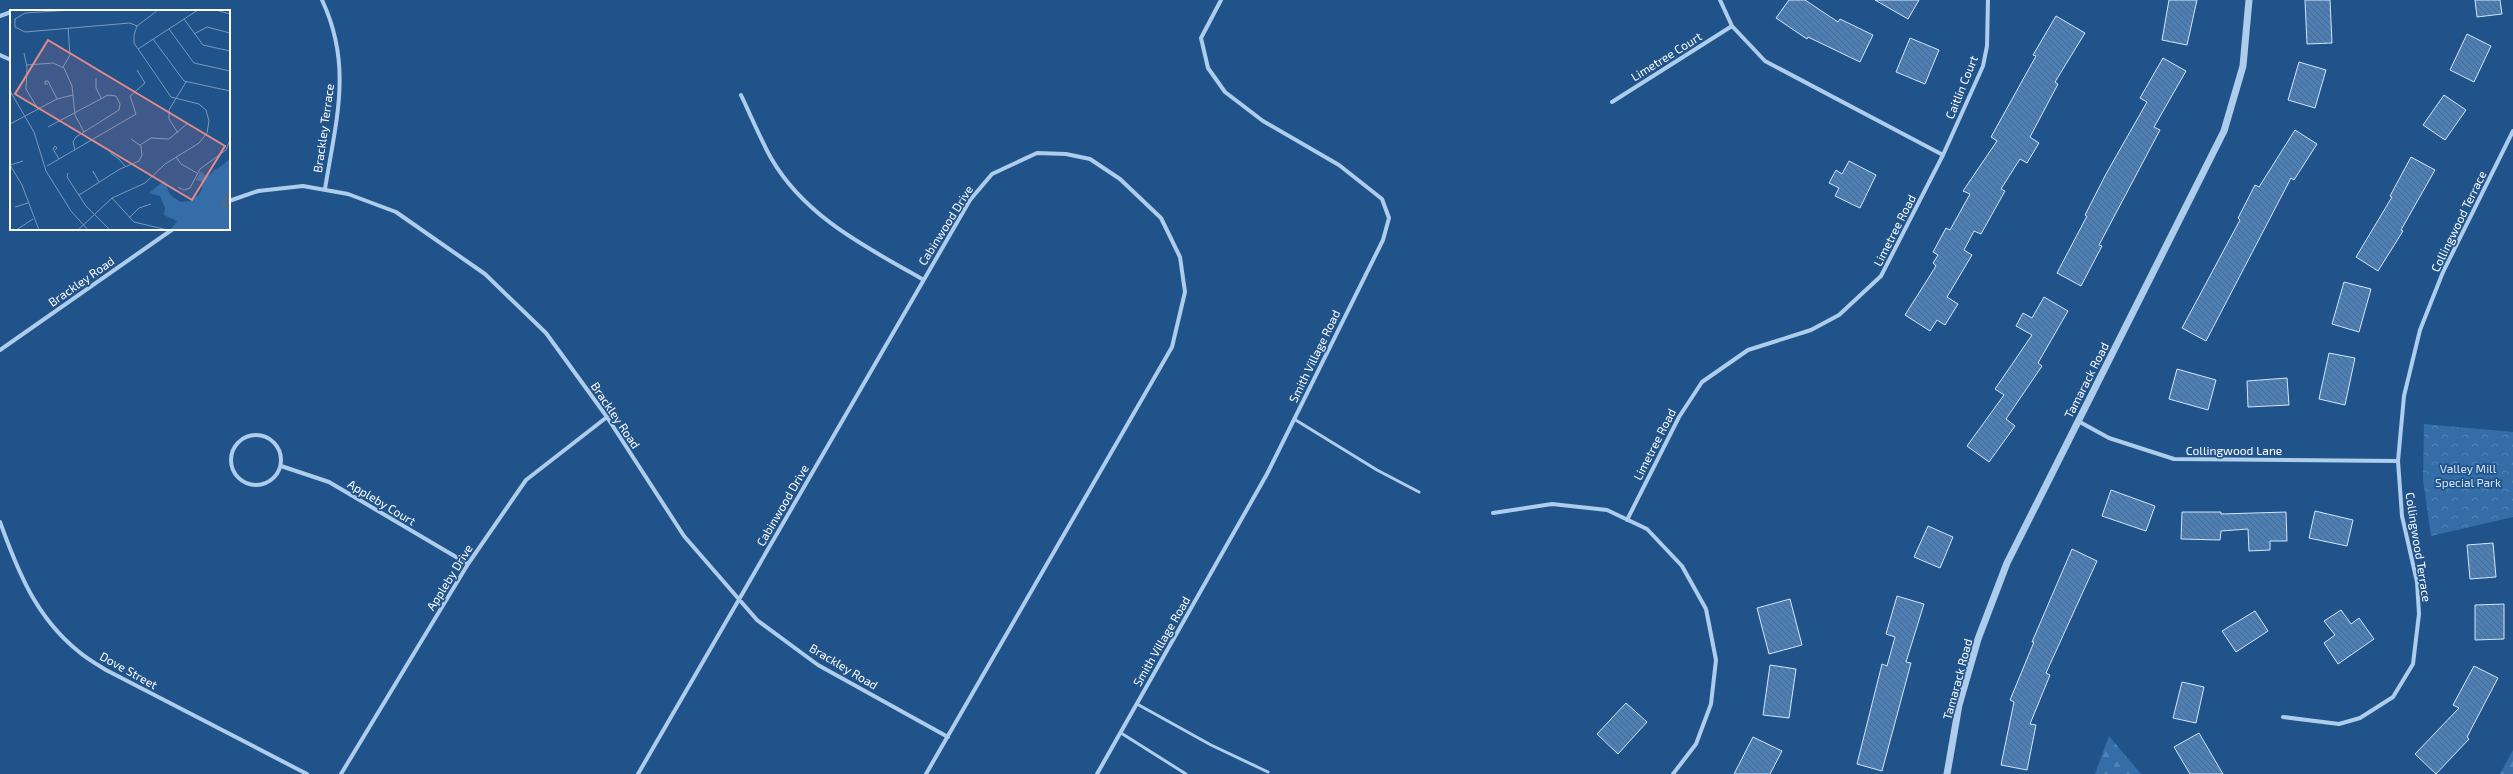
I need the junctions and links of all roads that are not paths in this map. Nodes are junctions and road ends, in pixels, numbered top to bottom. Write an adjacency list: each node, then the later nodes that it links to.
1 (322, 0): 15 (street, Brackley Terrace)
2 (1221, 0): 21 (street, Smith Village Road)
3 (1720, 0): 8 (street)
4 (1988, 0): 14 (street, Caitlin Court)
5 (2249, 0): 22 (street, Tamarack Road)
6 (10, 12): 7 (street)
7 (0, 16)
8 (1732, 26): 12 (street, Limetree Court); 14 (street)
9 (0, 55): 10 (street)
10 (10, 60)
11 (741, 95): 18 (street)
12 (1612, 102)
13 (2513, 131): 23 (street, Collingwood Terrace)
14 (1943, 155): 27 (street, Limetree Road)
15 (325, 189): 16 (street, Brackley Road); 20 (street, Brackley Road)
16 (230, 201)
17 (172, 230): 19 (street, Brackley Road)
18 (922, 279): 30 (street, Cabinwood Drive); 34 (street, Cabinwood Drive)
19 (0, 350)
20 (607, 417): 29 (street, Appleby Drive); 30 (street, Brackley Road)
21 (1294, 419): 25 (lane); 31 (street, Smith Village Road)
22 (2078, 421): 23 (street, Collingwood Lane); 43 (street, Tamarack Road)
23 (2398, 461): 32 (street, Collingwood Terrace)
24 (281, 466): 24 (street); 29 (street, Appleby Court)
25 (1419, 492)
26 (1493, 513): 27 (street)
27 (1627, 520): 42 (street)
28 (0, 522): 36 (street, Dove Street)
29 (468, 564): 37 (street, Appleby Drive)
30 (739, 600): 34 (street, Brackley Road); 38 (street, Cabinwood Drive)
31 (1137, 704): 33 (street, Smith Village Road); 35 (lane)
32 (2283, 717)
33 (1121, 733): 40 (street, Smith Village Road); 41 (lane)
34 (948, 737): 39 (street, Cabinwood Drive)
35 (1268, 772)
36 (307, 774)
37 (341, 774)
38 (638, 774)
39 (926, 774)
40 (1097, 774)
41 (1186, 774)
42 (1673, 774)
43 (1947, 774)

